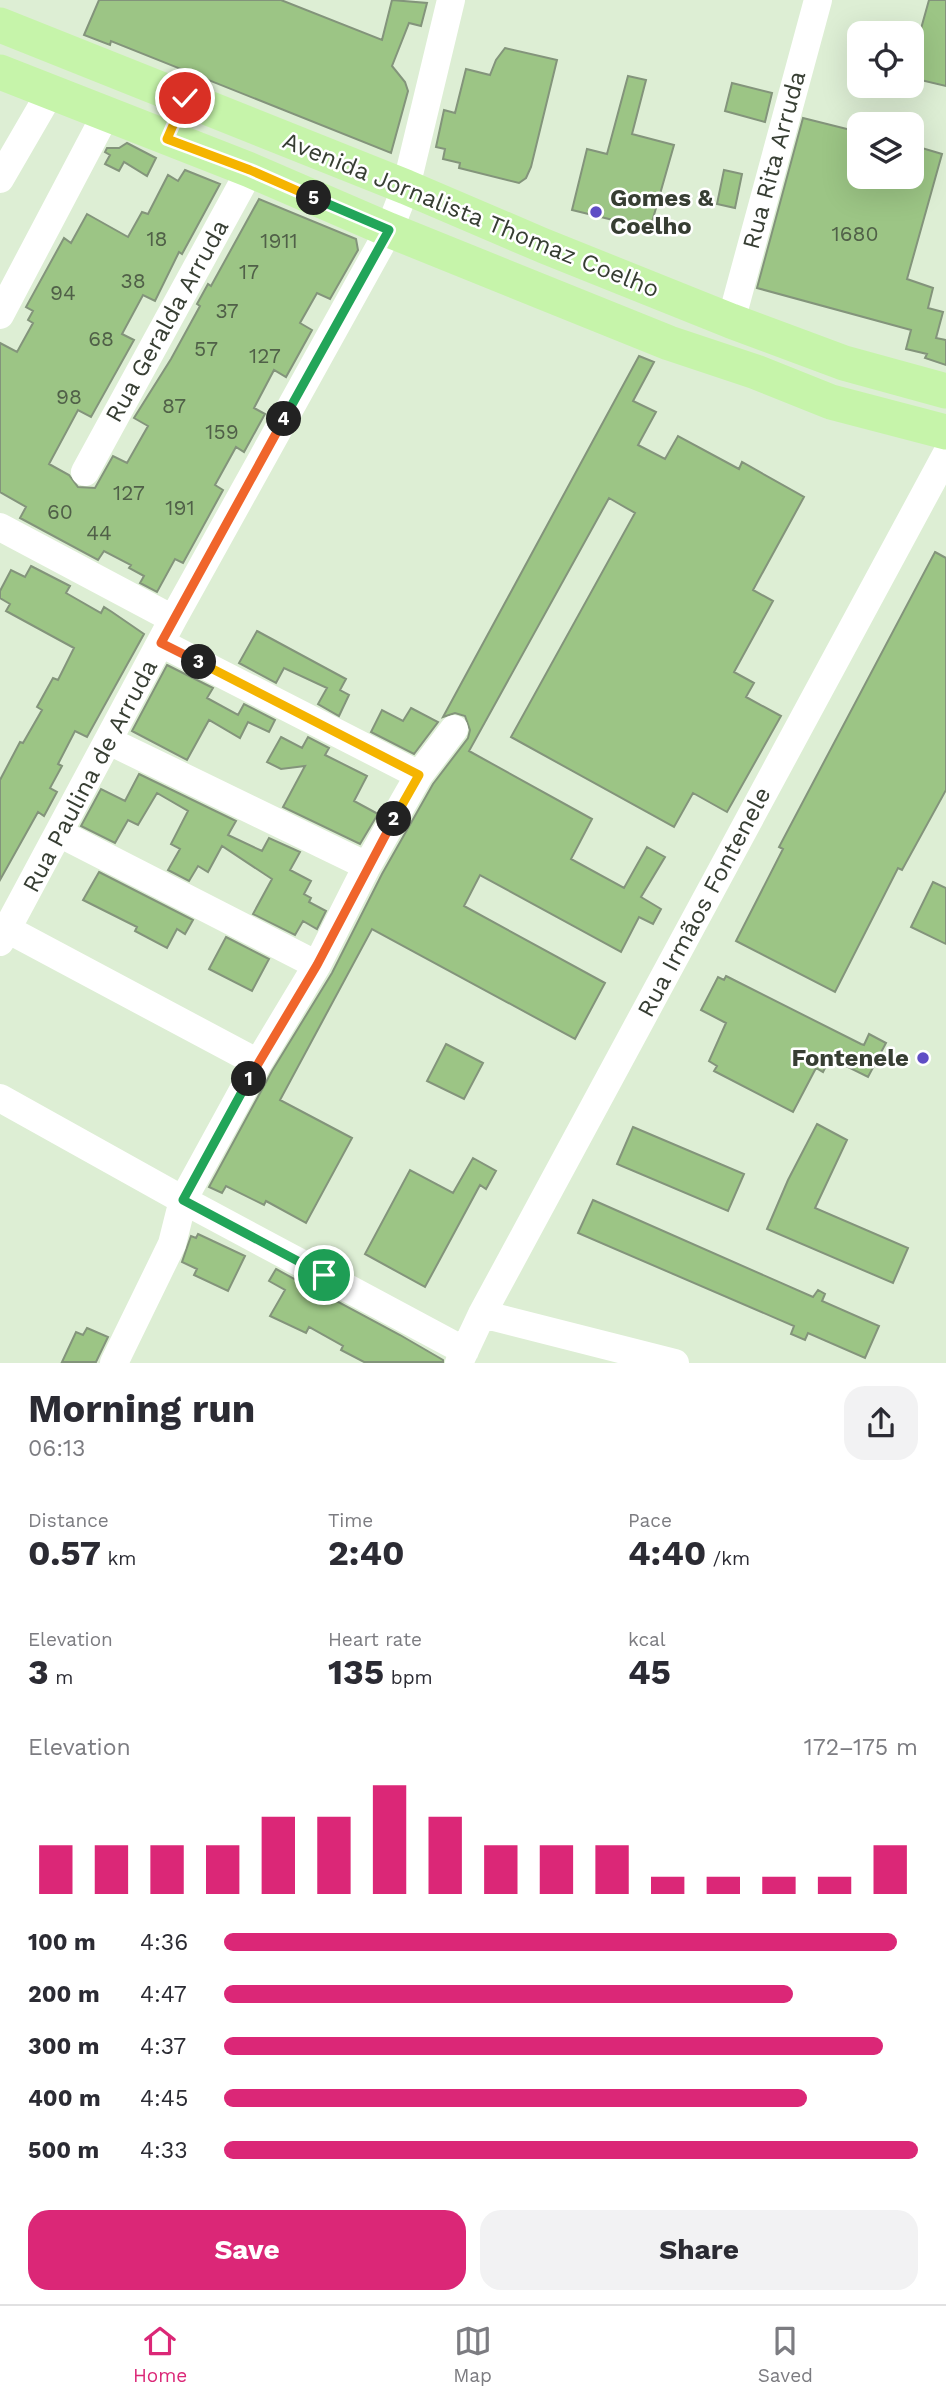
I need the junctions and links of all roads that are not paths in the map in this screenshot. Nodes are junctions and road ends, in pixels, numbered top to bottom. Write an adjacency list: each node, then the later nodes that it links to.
1 (451, 0): 11 (street, Rua Paulina de Arruda)
2 (818, 0): 14 (street, Rua Rita Arruda)
3 (0, 25): 6 (main road, Avenida Jornalista Thomaz Coelho)
4 (0, 72): 5 (main road, Avenida Jornalista Thomaz Coelho)
5 (51, 91): 7 (main road, Avenida Jornalista Thomaz Coelho); 10 (street)
6 (185, 98): 8 (main road); 11 (main road, Avenida Jornalista Thomaz Coelho)
7 (107, 113): 8 (main road, Avenida Jornalista Thomaz Coelho); 13 (street)
8 (167, 139): 9 (main road, Avenida Jornalista Thomaz Coelho)
9 (250, 170): 12 (main road, Avenida Jornalista Thomaz Coelho); 20 (street, Rua Geralda Arruda)
10 (0, 179)
11 (406, 187): 12 (street, Rua Paulina de Arruda); 14 (main road, Avenida Jornalista Thomaz Coelho)
12 (389, 230): 17 (main road, Avenida Jornalista Thomaz Coelho); 22 (street, Rua Paulina de Arruda)
13 (0, 315)
14 (731, 321): 15 (main road, Avenida Jornalista Thomaz Coelho)
15 (844, 363): 16 (main road, Avenida Jornalista Thomaz Coelho); 17 (main road)
16 (946, 391)
17 (831, 402): 18 (main road, Avenida Jornalista Thomaz Coelho)
18 (946, 432)
19 (946, 455): 33 (street, Rua Irmãos Fontenele)
20 (85, 471)
21 (0, 527): 22 (street)
22 (167, 631): 24 (street, Rua Paulina de Arruda); 25 (street)
23 (454, 729): 25 (street)
24 (108, 741): 26 (street, Rua Paulina de Arruda); 27 (street)
25 (419, 775): 27 (street)
26 (59, 833): 28 (street, Rua Paulina de Arruda); 29 (street)
27 (368, 866): 29 (street)
28 (4, 936): 30 (street)
29 (317, 965): 30 (street)
30 (258, 1063): 32 (street)
31 (0, 1098): 32 (street)
32 (183, 1200): 34 (street); 35 (street)
33 (482, 1314): 34 (street, Rua Irmãos Fontenele); 36 (street)
34 (462, 1357)
35 (114, 1363)
36 (675, 1363)

